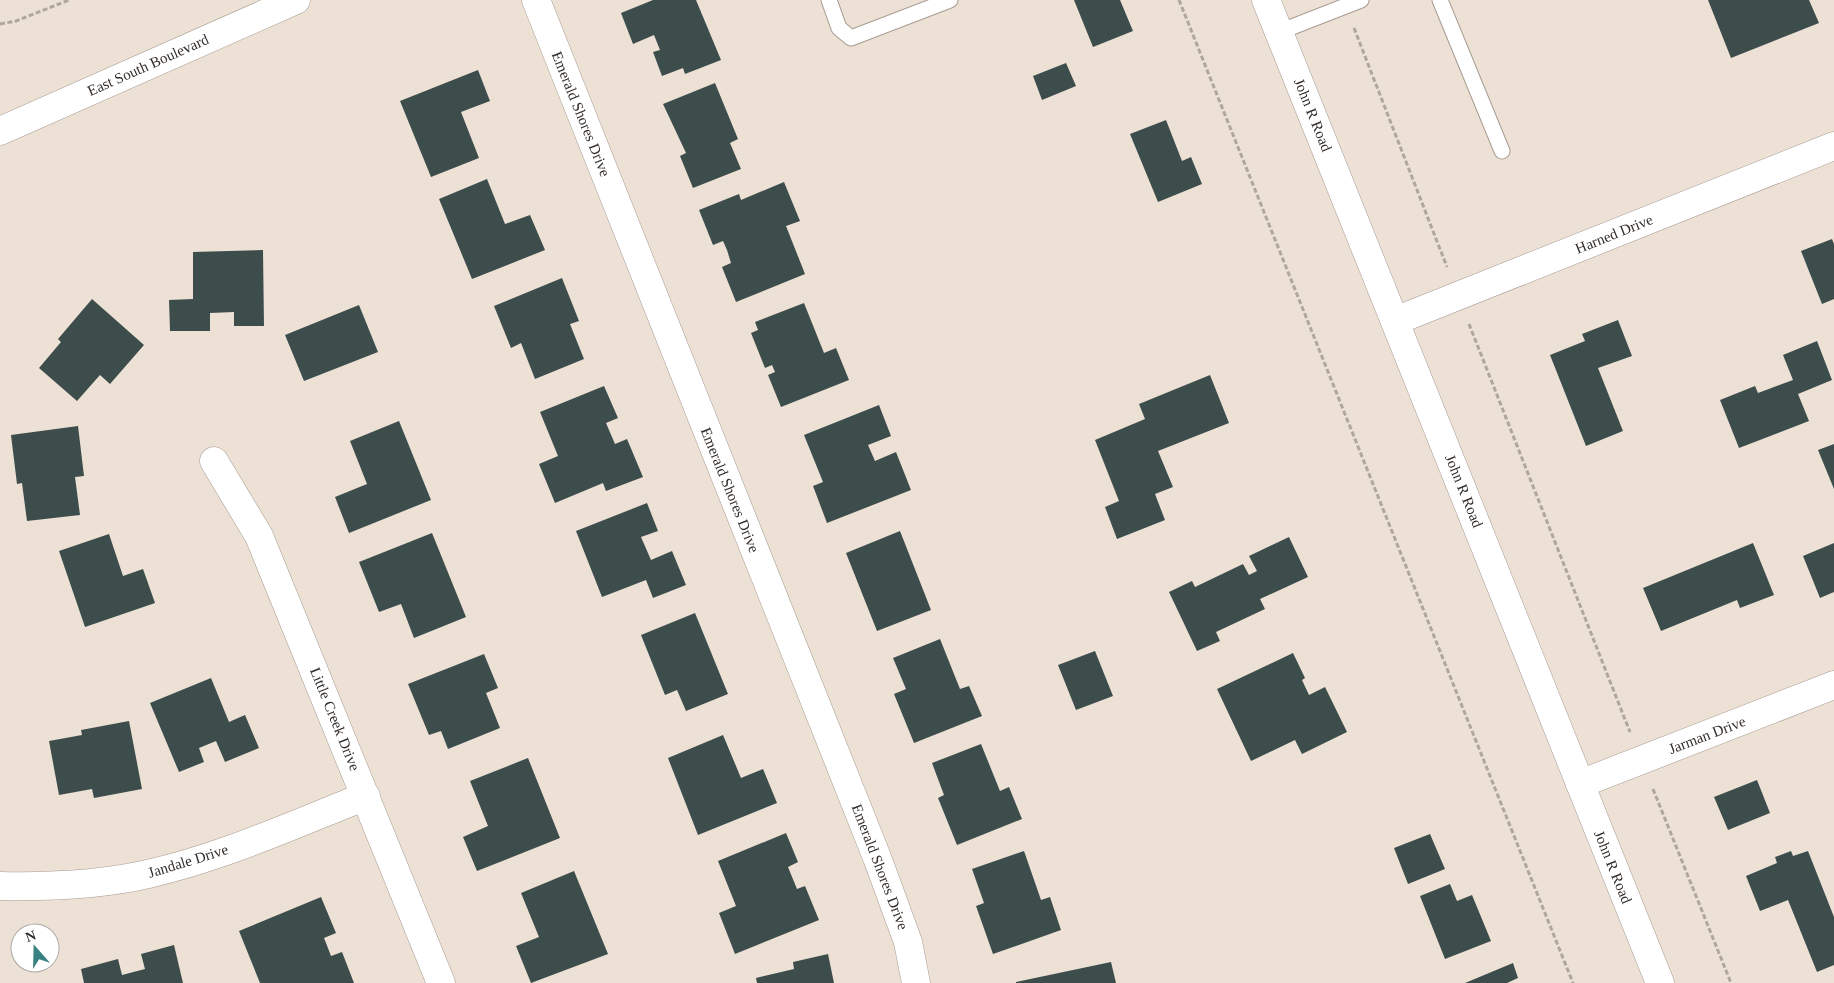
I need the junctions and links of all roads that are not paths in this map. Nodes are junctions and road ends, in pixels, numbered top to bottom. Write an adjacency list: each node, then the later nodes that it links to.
1 (296, 0): 10 (street, East South Boulevard)
2 (536, 0): 20 (street, Emerald Shores Drive)
3 (829, 0): 8 (lane)
4 (950, 0): 8 (lane)
5 (1266, 0): 9 (street, John R Road)
6 (1361, 0): 9 (lane)
7 (1440, 0): 12 (lane)
8 (929, 4)
9 (1279, 32): 13 (street, John R Road)
10 (0, 131)
11 (1834, 146): 13 (street, Harned Drive)
12 (1502, 151)
13 (1395, 321): 16 (street, John R Road)
14 (214, 461): 17 (street, Little Creek Drive)
15 (1834, 685): 16 (street, Jarman Drive)
16 (1580, 784): 21 (street, John R Road)
17 (366, 796): 18 (street, Jandale Drive); 19 (street, Little Creek Drive)
18 (0, 886)
19 (441, 983)
20 (916, 983)
21 (1660, 983)

